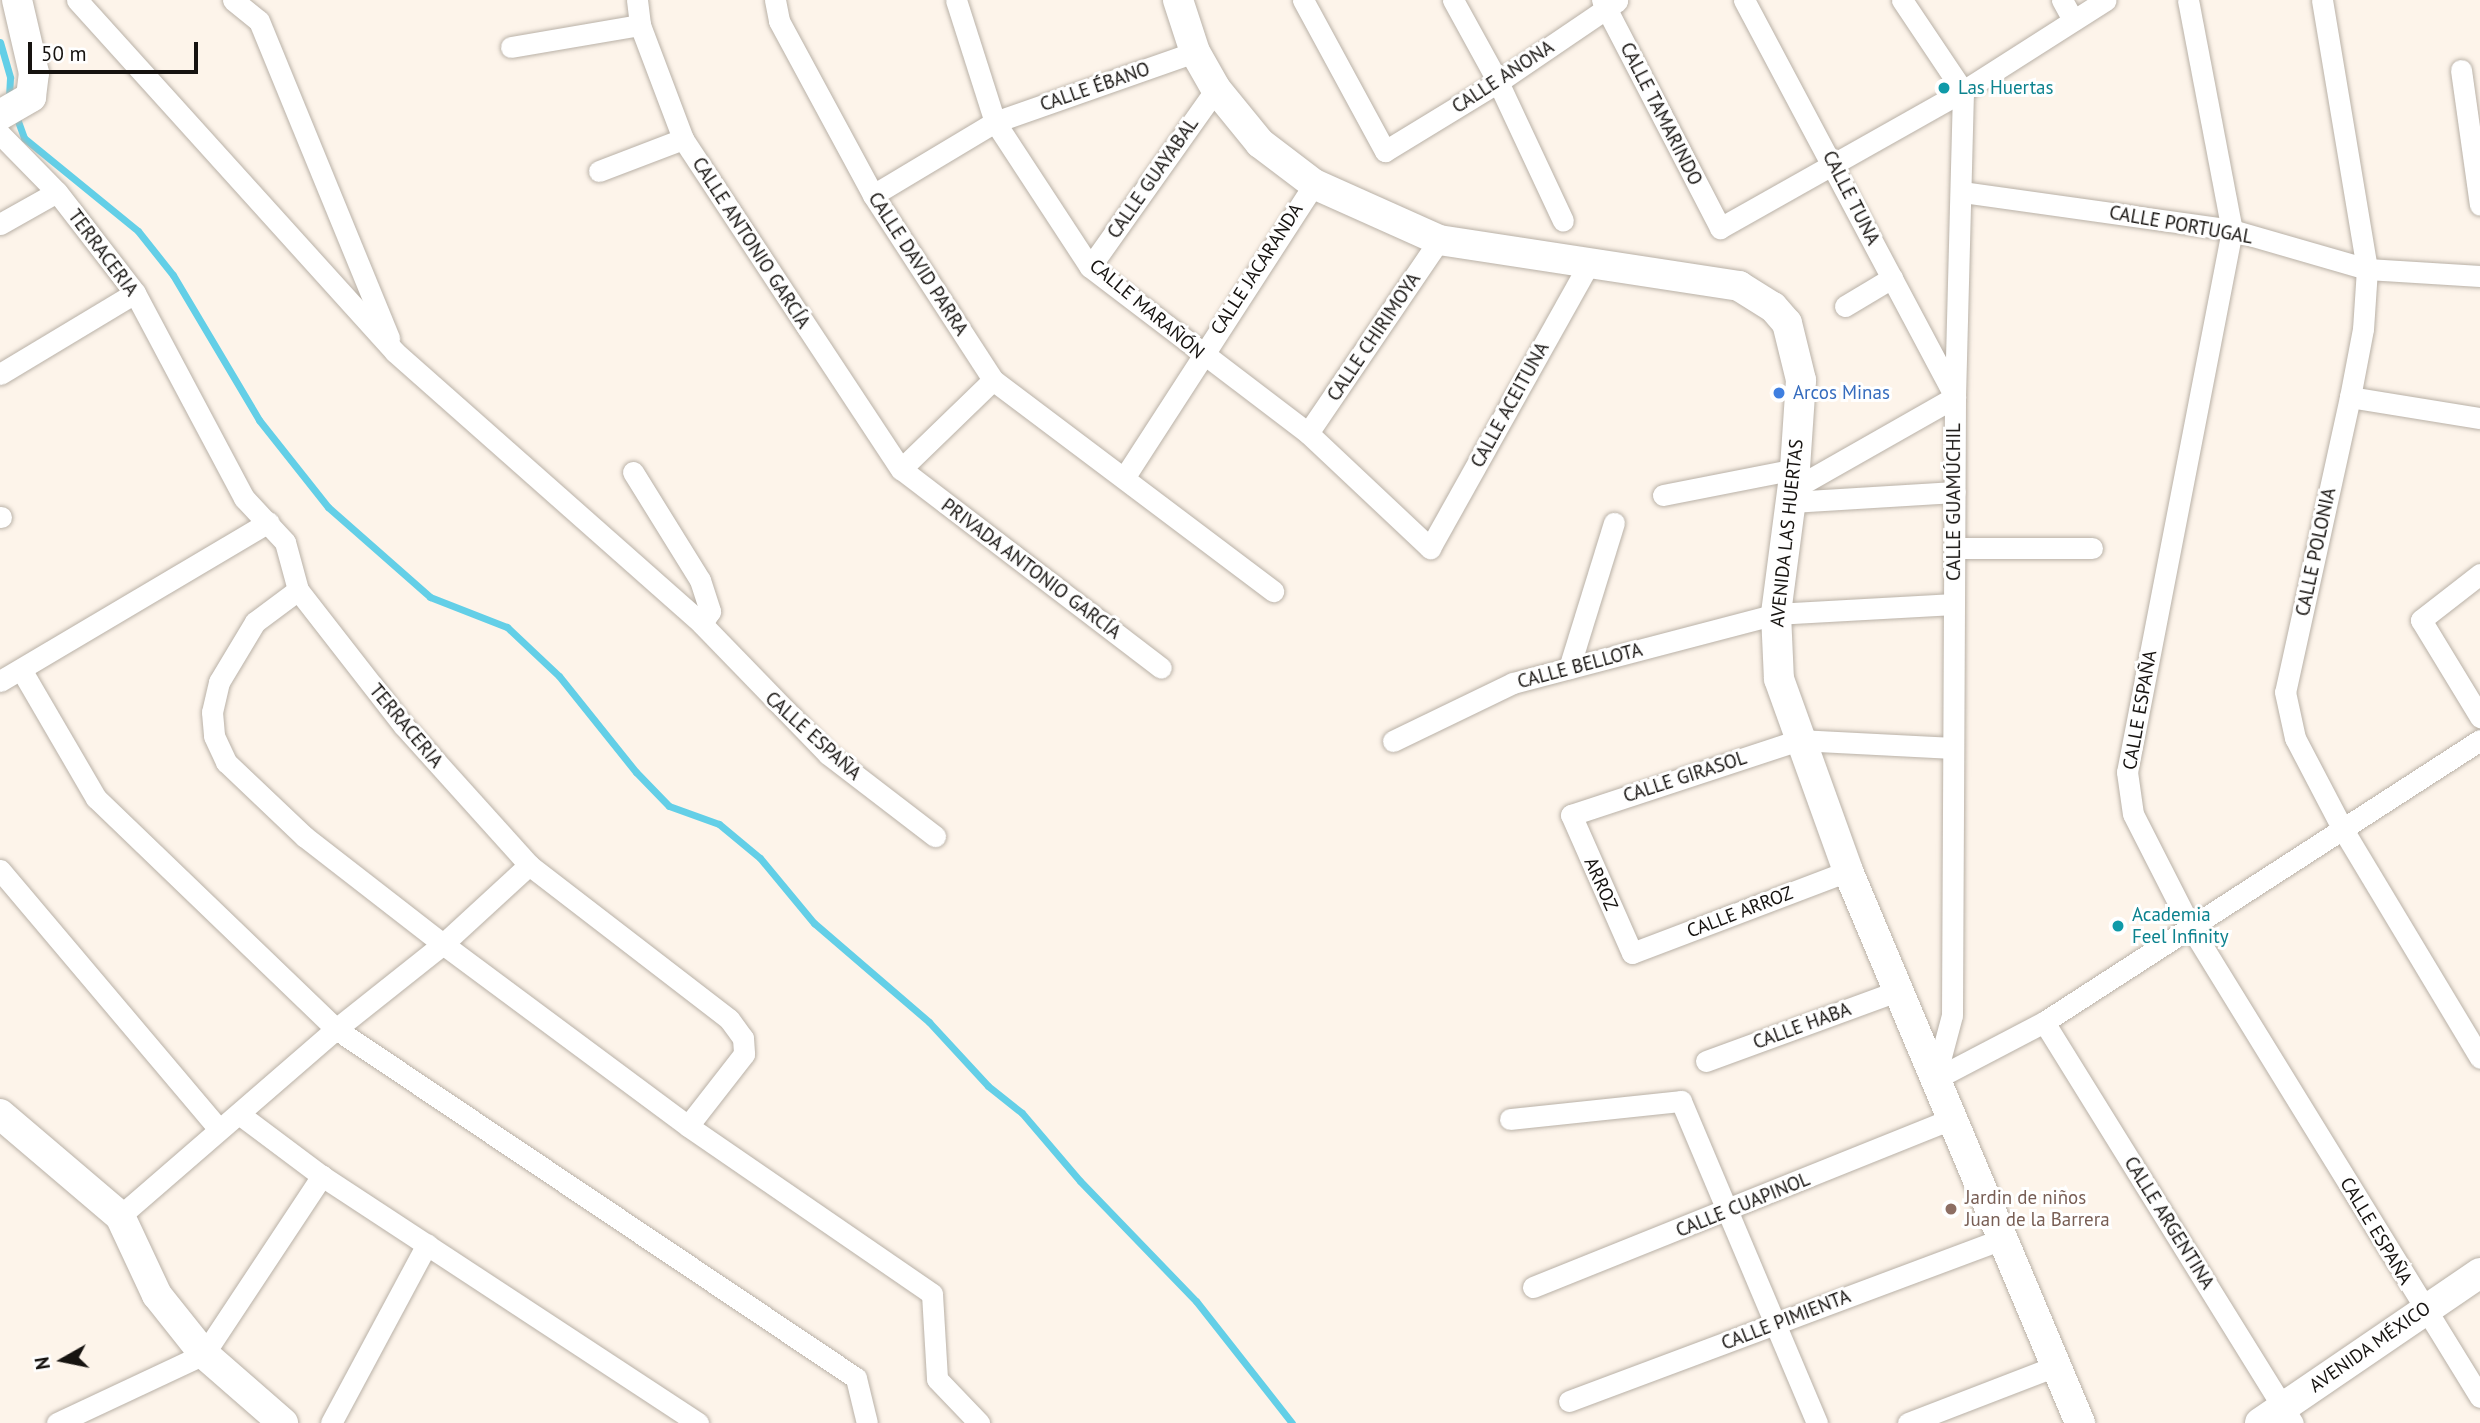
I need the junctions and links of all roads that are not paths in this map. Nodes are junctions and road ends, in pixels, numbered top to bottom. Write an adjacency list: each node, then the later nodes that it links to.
1 (17, 0): 25 (street)
2 (78, 0): 47 (street, CALLE ESPAÑA)
3 (233, 0): 47 (street)
4 (637, 0): 18 (street, CALLE ANTONIO GARCÍA)
5 (775, 0): 34 (street, CALLE DAVID PARRA)
6 (1178, 0): 20 (street, AVENIDA LAS HUERTAS)
7 (1303, 0): 22 (street, CALLE ANONA)
8 (1453, 0): 22 (street)
9 (1744, 0): 29 (street, CALLE TUNA)
10 (1902, 0): 24 (street)
11 (2062, 0): 17 (street)
12 (2106, 0): 17 (street)
13 (2188, 0): 38 (street)
14 (2322, 0): 42 (street, CALLE POLONIA)
15 (958, 1): 26 (street, CALLE MARAÑÓN)
16 (1609, 3): 22 (street, CALLE ANONA); 29 (street, CALLE TAMARINDO)
17 (2073, 20): 24 (street)
18 (640, 25): 19 (street); 28 (street, CALLE ANTONIO GARCÍA)
19 (511, 47)
20 (1195, 52): 23 (street, AVENIDA LAS HUERTAS); 26 (street, CALLE ÉBANO)
21 (2461, 70): 35 (street)
22 (1498, 82): 36 (street)
23 (1216, 89): 31 (street, AVENIDA LAS HUERTAS); 41 (street, CALLE GUAYABAL)
24 (1963, 91): 29 (street); 33 (street, CALLE GUAMÚCHIL)
25 (11, 109)
26 (995, 122): 34 (street, CALLE ÉBANO); 41 (street, CALLE MARAÑÓN)
27 (0, 134): 32 (street, TERRACERIA)
28 (683, 139): 30 (street); 55 (street, CALLE ANTONIO GARCÍA)
29 (1835, 166): 44 (street, CALLE TUNA)
30 (598, 172)
31 (1314, 184): 39 (street, AVENIDA LAS HUERTAS); 48 (street, CALLE JACARANDA)
32 (57, 192): 37 (street); 45 (street, TERRACERIA)
33 (1963, 192): 38 (street, CALLE PORTUGAL); 51 (street, CALLE GUAMÚCHIL)
34 (873, 195): 50 (street, CALLE DAVID PARRA)
35 (2480, 205)
36 (1563, 221)
37 (0, 223)
38 (2232, 230): 42 (street, CALLE PORTUGAL); 87 (street, CALLE ESPAÑA)
39 (1439, 240): 40 (street, AVENIDA LAS HUERTAS); 54 (street, CALLE CHIRIMOYA)
40 (1590, 263): 58 (street, AVENIDA LAS HUERTAS); 63 (street, CALLE ACEITUNA)
41 (1090, 267): 48 (street, CALLE MARAÑÓN)
42 (2367, 269): 43 (street, CALLE PORTUGAL); 52 (street, CALLE POLONIA)
43 (2480, 276)
44 (1892, 278): 46 (street); 51 (street, CALLE TUNA)
45 (135, 293): 49 (street); 61 (street, TERRACERIA)
46 (1845, 306)
47 (395, 352): 71 (street, CALLE ESPAÑA)
48 (1201, 355): 54 (street, CALLE MARAÑÓN); 57 (street, CALLE JACARANDA)
49 (0, 374)
50 (993, 380): 55 (street); 57 (street, CALLE DAVID PARRA)
51 (1955, 397): 58 (street); 59 (street, CALLE GUAMÚCHIL)
52 (2350, 397): 53 (street); 82 (street, CALLE POLONIA)
53 (2480, 418)
54 (1308, 433): 63 (street, CALLE MARAÑÓN)
55 (901, 470): 72 (street, PRIVADA ANTONIO GARCÍA)
56 (633, 472): 71 (street)
57 (1124, 478): 68 (street, CALLE DAVID PARRA)
58 (1793, 487): 59 (street); 60 (street); 70 (street, AVENIDA LAS HUERTAS)
59 (1955, 492): 64 (street, CALLE GUAMÚCHIL)
60 (1663, 495)
61 (269, 522): 67 (street, TERRACERIA); 74 (street)
62 (1614, 523): 73 (street)
63 (1430, 548)
64 (1954, 548): 65 (street); 69 (street, CALLE GUAMÚCHIL)
65 (2092, 548)
66 (2480, 574): 76 (street)
67 (298, 590): 84 (street, TERRACERIA); 88 (street)
68 (1273, 591)
69 (1953, 604): 70 (street, CALLE BELLOTA); 80 (street, CALLE GUAMÚCHIL)
70 (1776, 614): 73 (street, CALLE BELLOTA); 77 (street, AVENIDA LAS HUERTAS)
71 (702, 625): 83 (street, CALLE ESPAÑA)
72 (1161, 668)
73 (1569, 668): 79 (street, CALLE BELLOTA)
74 (22, 671): 75 (street); 92 (street)
75 (0, 681)
76 (2480, 717)
77 (1799, 740): 80 (street); 81 (street, CALLE GIRASOL); 86 (street, AVENIDA LAS HUERTAS)
78 (2480, 740): 82 (street)
79 (1393, 741)
80 (1953, 748): 95 (street, CALLE GUAMÚCHIL)
81 (1571, 815): 89 (street, ARROZ)
82 (2342, 828): 87 (street); 93 (street, CALLE POLONIA)
83 (935, 836)
84 (529, 865): 88 (street); 100 (street, TERRACERIA)
85 (0, 870): 101 (street)
86 (1848, 871): 89 (street, CALLE ARROZ); 90 (street, AVENIDA LAS HUERTAS)
87 (2190, 926): 91 (street); 109 (street, CALLE ESPAÑA)
88 (443, 944): 92 (street); 100 (street)
89 (1632, 953)
90 (1897, 991): 94 (street, CALLE HABA); 95 (street, AVENIDA LAS HUERTAS)
91 (2044, 1022): 95 (street); 115 (street, CALLE ARGENTINA)
92 (336, 1029): 97 (street); 120 (street)
93 (2480, 1058)
94 (1706, 1061)
95 (1935, 1079): 99 (street, AVENIDA LAS HUERTAS)
96 (0, 1114): 104 (street)
97 (239, 1114): 101 (street); 102 (street)
98 (1510, 1119): 103 (street)
99 (1951, 1119): 103 (street, CALLE CUAPINOL); 105 (street, AVENIDA LAS HUERTAS)
100 (688, 1126): 121 (street)
101 (219, 1129): 104 (street)
102 (322, 1176): 106 (street); 111 (street)
103 (1726, 1213): 108 (street, CALLE CUAPINOL); 110 (street)
104 (120, 1216): 111 (street)
105 (2002, 1239): 110 (street, CALLE PIMIENTA); 112 (street, AVENIDA LAS HUERTAS)
106 (427, 1244): 118 (street); 119 (street)
107 (2480, 1273): 109 (street, AVENIDA MÉXICO)
108 (1533, 1287)
109 (2424, 1308): 113 (street, CALLE ESPAÑA); 115 (street, AVENIDA MÉXICO)
110 (1773, 1325): 114 (street, CALLE PIMIENTA); 122 (street)
111 (204, 1354): 116 (street); 117 (street)
112 (2056, 1366): 123 (street); 124 (street, AVENIDA LAS HUERTAS)
113 (2480, 1397)
114 (1569, 1401)
115 (2279, 1418)
116 (57, 1423)
117 (284, 1423)
118 (331, 1423)
119 (698, 1423)
120 (867, 1423)
121 (979, 1423)
122 (1816, 1423)
123 (1908, 1423)
124 (2080, 1423)

